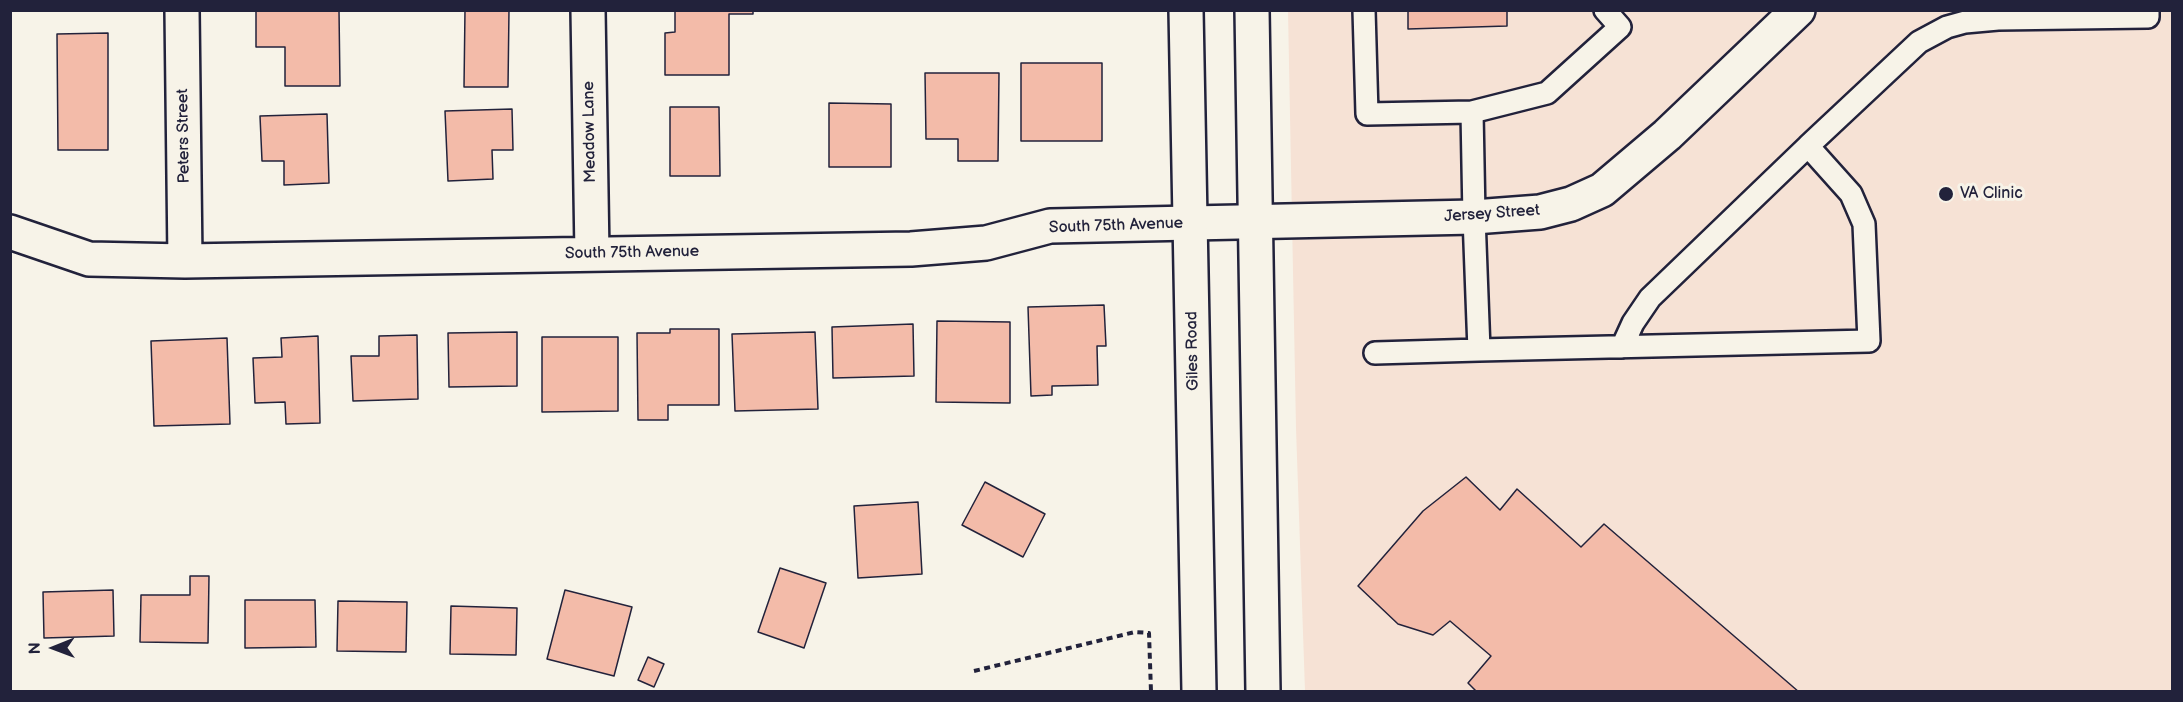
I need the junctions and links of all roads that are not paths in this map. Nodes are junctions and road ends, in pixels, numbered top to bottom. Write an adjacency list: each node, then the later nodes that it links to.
1 (182, 10): 16 (street, Peters Street)
2 (588, 10): 15 (street, Meadow Lane)
3 (1186, 10): 13 (street, Giles Road)
4 (1252, 10): 12 (street)
5 (1364, 10): 9 (lane)
6 (1605, 10): 9 (lane)
7 (1798, 10): 11 (street, Jersey Street)
8 (2148, 10): 10 (lane)
9 (1472, 112): 11 (lane)
10 (1808, 146): 17 (lane); 17 (lane)
11 (1474, 217): 12 (street, Jersey Street); 18 (lane)
12 (1256, 222): 13 (street, South 75th Avenue); 21 (street)
13 (1191, 223): 15 (street, South 75th Avenue); 20 (street, Giles Road)
14 (10, 232): 16 (street, South 75th Avenue)
15 (592, 254): 16 (street, South 75th Avenue)
16 (185, 261)
17 (1622, 347): 18 (lane)
18 (1479, 350): 19 (lane)
19 (1375, 353)
20 (1199, 692)
21 (1263, 692)

